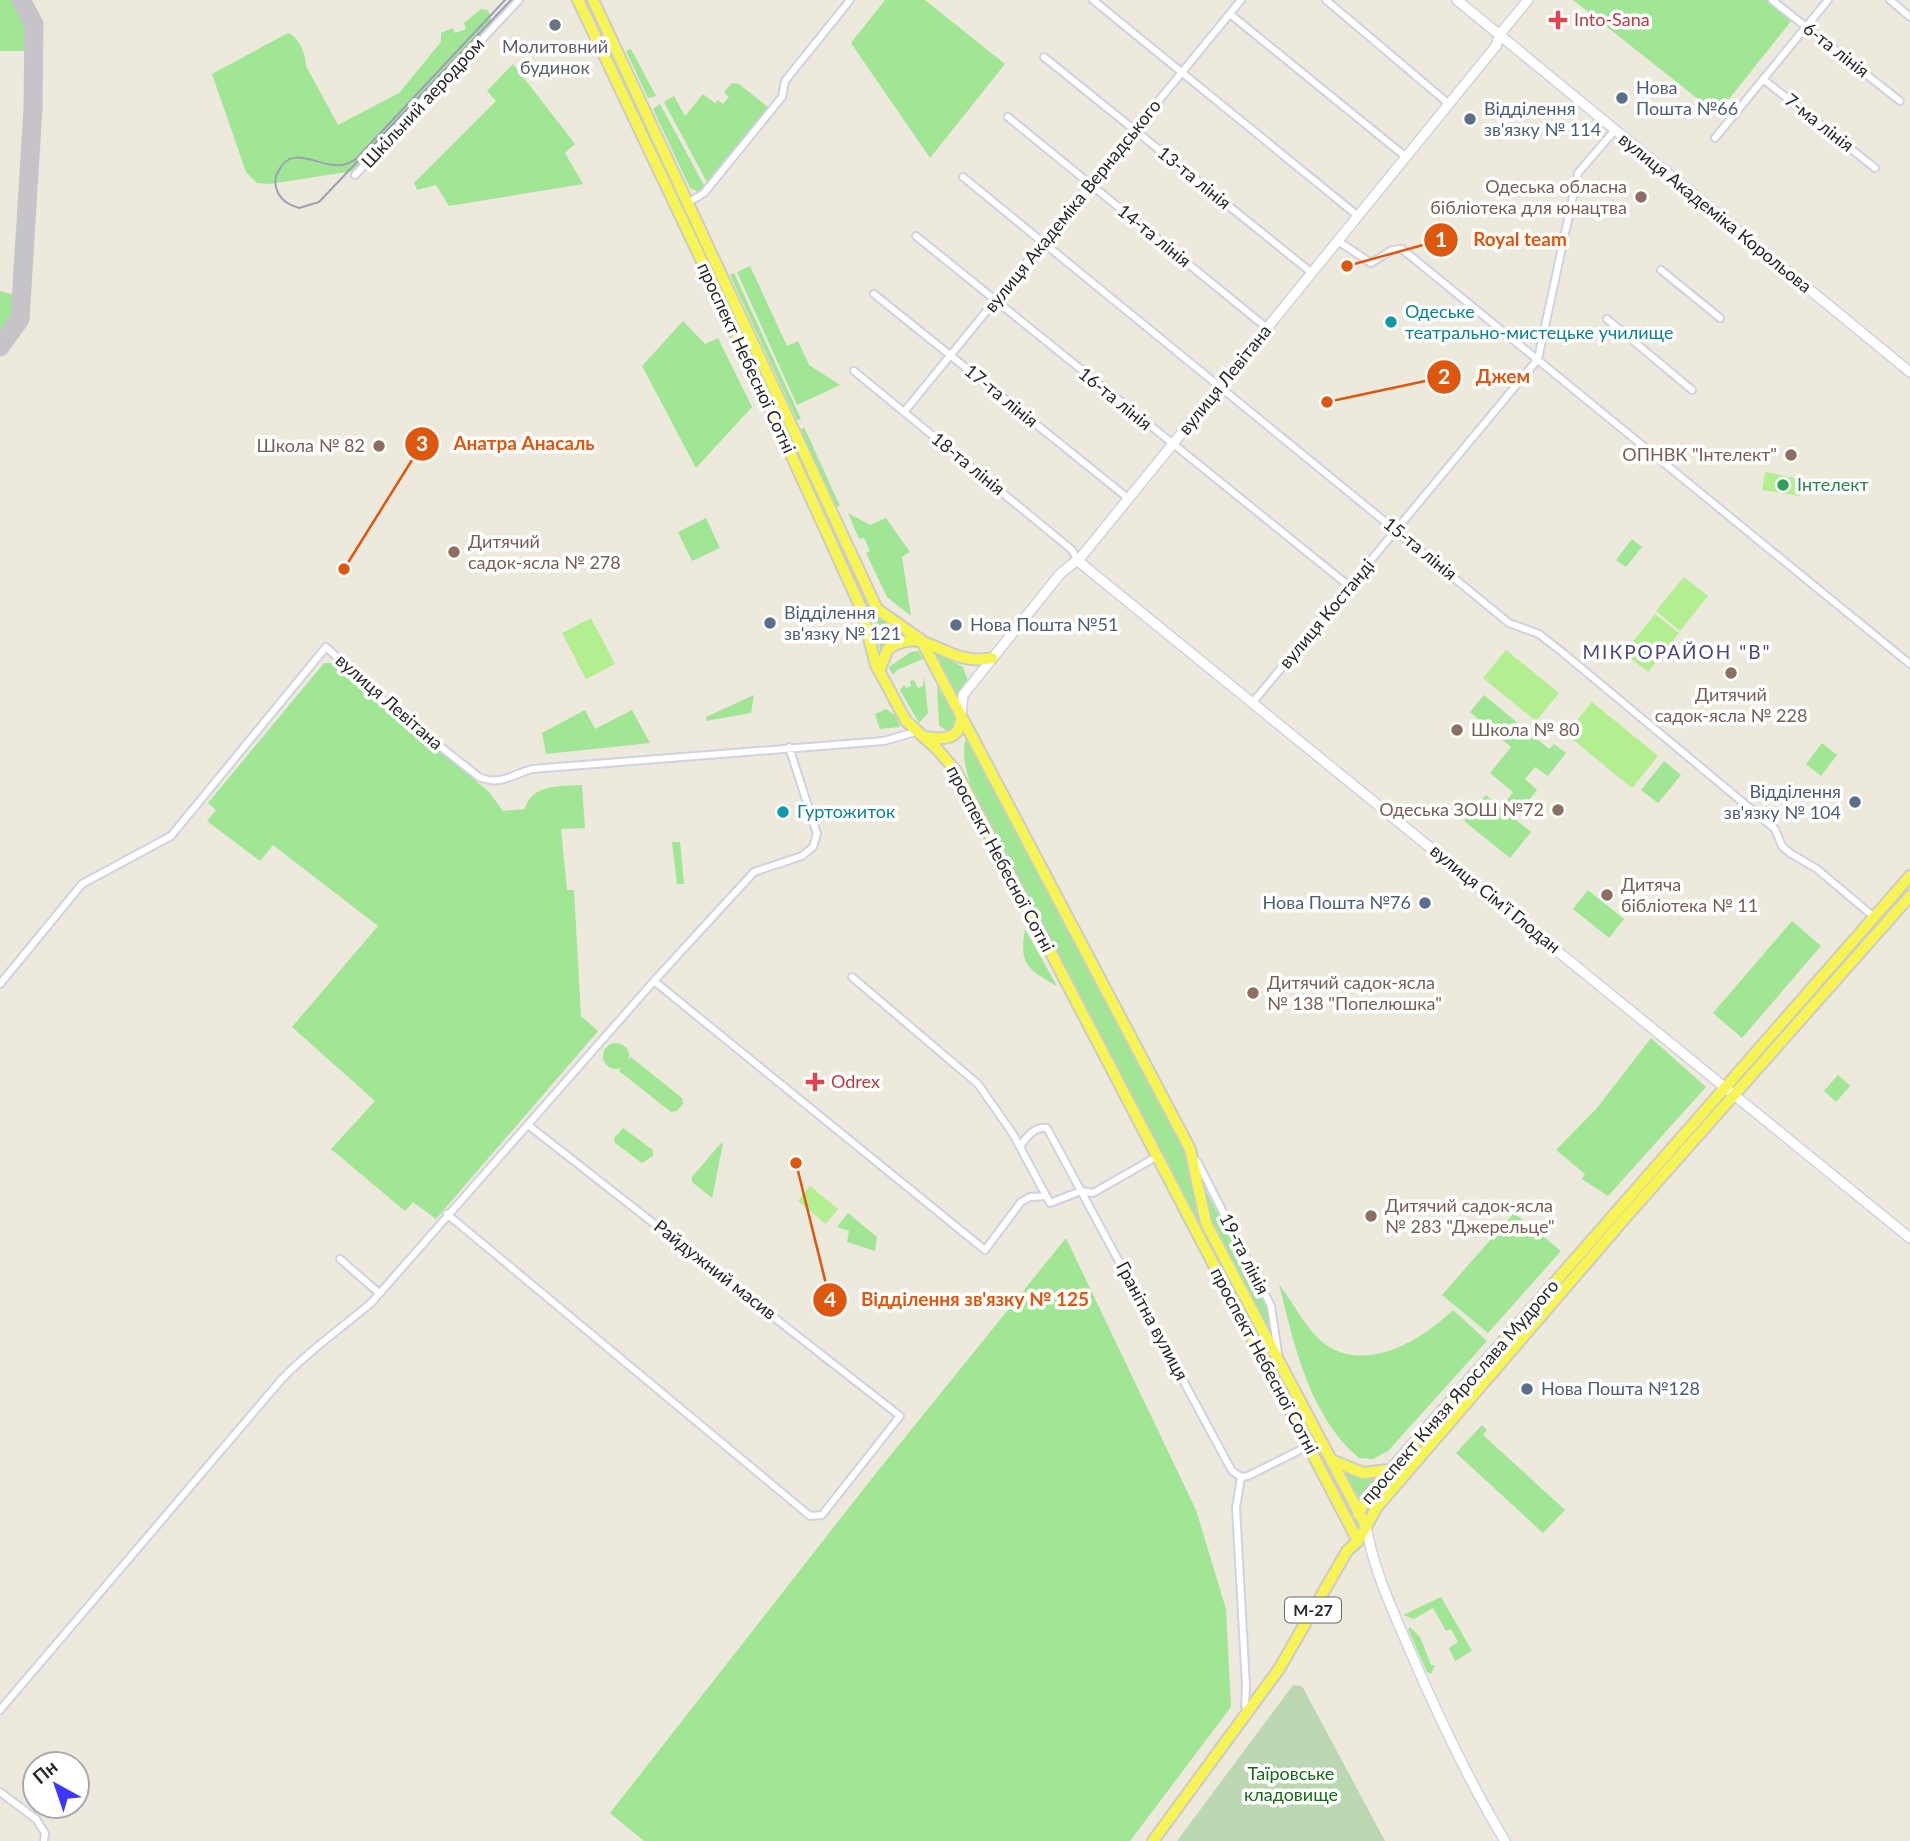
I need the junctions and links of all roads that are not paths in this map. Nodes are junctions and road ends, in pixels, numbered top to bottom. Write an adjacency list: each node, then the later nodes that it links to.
1 (519, 0): 28 (street, Шкільний аеродром)
2 (578, 0): 40 (main road, проспект Небесної Сотні)
3 (593, 0): 31 (main road, проспект Небесної Сотні)
4 (850, 0): 31 (street)
5 (1093, 0): 18 (street)
6 (1241, 0): 13 (street, вулиця Академіка Вернадського)
7 (1325, 0): 21 (street)
8 (1457, 0): 16 (main road, вулиця Академіка Корольова)
9 (1528, 0): 16 (main road, вулиця Левітана)
10 (1772, 0): 15 (street, 6-та лінія)
11 (1828, 0): 15 (street)
12 (1890, 0): 14 (street)
13 (1230, 14): 18 (street, вулиця Академіка Вернадського); 26 (street)
14 (1910, 17)
15 (1806, 27): 19 (street); 20 (street, 6-та лінія)
16 (1500, 34): 21 (main road, вулиця Левітана); 24 (main road, вулиця Академіка Корольова)
17 (1044, 57): 23 (street, 13-та лінія)
18 (1182, 72): 23 (street, вулиця Академіка Вернадського); 32 (street)
19 (1763, 79): 25 (street); 27 (street, 7-ма лінія)
20 (1900, 101)
21 (1449, 104): 26 (main road, вулиця Левітана)
22 (1008, 117): 30 (street, 14-та лінія)
23 (1135, 130): 30 (street, вулиця Академіка Вернадського); 37 (street, 13-та лінія)
24 (1614, 131): 45 (street, вулиця Костанді); 47 (main road, вулиця Академіка Корольова)
25 (1715, 138)
26 (1406, 157): 32 (main road, вулиця Левітана)
27 (1875, 168)
28 (355, 175)
29 (963, 177): 35 (street, 15-та лінія)
30 (1090, 184): 35 (street, вулиця Академіка Вернадського); 43 (street, 14-та лінія)
31 (689, 202): 40 (main road, проспект Небесної Сотні)
32 (1358, 216): 34 (main road, вулиця Левітана)
33 (916, 236): 39 (street, 16-та лінія)
34 (1338, 241): 37 (main road, вулиця Левітана); 45 (street)
35 (1043, 242): 39 (street, вулиця Академіка Вернадського); 48 (street, 15-та лінія)
36 (1661, 270): 41 (street)
37 (1312, 273): 43 (main road, вулиця Левітана)
38 (874, 294): 44 (street, 17-та лінія)
39 (995, 301): 44 (street, вулиця Академіка Вернадського); 51 (street, 16-та лінія)
40 (732, 311): 56 (main road, проспект Небесної Сотні); 59 (main road, проспект Небесної Сотні)
41 (1720, 318)
42 (1608, 319): 49 (street)
43 (1267, 328): 48 (main road, вулиця Левітана)
44 (951, 355): 50 (street, вулиця Академіка Вернадського); 52 (street, 17-та лінія)
45 (1538, 359): 53 (street, вулиця Костанді); 58 (street)
46 (854, 371): 50 (street, 18-та лінія)
47 (1910, 372)
48 (1220, 386): 51 (main road, вулиця Левітана); 53 (street, 15-та лінія)
49 (1692, 390)
50 (904, 412): 54 (street, 18-та лінія)
51 (1172, 446): 52 (main road, вулиця Левітана); 55 (street, 16-та лінія)
52 (1129, 499): 54 (main road, вулиця Левітана)
53 (1396, 530): 55 (street, вулиця Костанді); 66 (street, 15-та лінія)
54 (1078, 561): 57 (main road, вулиця Левітана); 60 (main road, вулиця Сім'ї Глодан)
55 (1349, 586): 60 (street, вулиця Костанді)
56 (921, 640): 57 (main road); 59 (main road); 61 (main road, проспект Небесної Сотні)
57 (992, 658): 61 (main road, вулиця Левітана)
58 (1910, 664)
59 (880, 671): 62 (main road, проспект Небесної Сотні)
60 (1253, 702): 71 (main road, вулиця Сім'ї Глодан)
61 (961, 716): 62 (main road, вулиця Левітана); 75 (main road, проспект Небесної Сотні)
62 (919, 734): 63 (street, вулиця Левітана); 76 (main road, проспект Небесної Сотні)
63 (789, 747): 69 (street); 70 (street, вулиця Левітана)
64 (1910, 876): 66 (main road, проспект Князя Ярослава Мудрого)
65 (1910, 896): 67 (main road, проспект Князя Ярослава Мудрого)
66 (1874, 917): 67 (main road); 71 (main road, проспект Князя Ярослава Мудрого)
67 (1884, 925): 72 (main road, проспект Князя Ярослава Мудрого)
68 (852, 977): 74 (street)
69 (654, 981): 73 (street); 78 (street)
70 (0, 984)
71 (1724, 1088): 72 (main road, вулиця Сім'ї Глодан); 86 (main road, проспект Князя Ярослава Мудрого)
72 (1734, 1095): 80 (main road, вулиця Сім'ї Глодан); 89 (main road, проспект Князя Ярослава Мудрого)
73 (528, 1125): 79 (street); 79 (street, Райдужний масив)
74 (1020, 1147): 77 (street, Гранітна вулиця); 78 (street)
75 (1190, 1149): 83 (main road, проспект Небесної Сотні); 83 (street, 19-та лінія)
76 (1156, 1157): 77 (street); 84 (main road, проспект Небесної Сотні)
77 (1082, 1191): 78 (street); 87 (street, Гранітна вулиця)
78 (1046, 1196)
79 (447, 1214): 82 (street)
80 (1910, 1238)
81 (340, 1259): 82 (street)
82 (379, 1293): 94 (street)
83 (1279, 1365): 85 (main road, проспект Небесної Сотні)
84 (1308, 1446): 87 (street); 90 (main road, проспект Небесної Сотні)
85 (1331, 1460): 86 (main road); 88 (main road, проспект Небесної Сотні)
86 (1391, 1469): 88 (main road, проспект Князя Ярослава Мудрого)
87 (1241, 1477): 95 (street)
88 (1359, 1511): 89 (main road, проспект Небесної Сотні); 90 (main road, проспект Князя Ярослава Мудрого)
89 (1366, 1526): 91 (main road, проспект Князя Ярослава Мудрого); 93 (main road, проспект Небесної Сотні)
90 (1352, 1530): 91 (main road, проспект Небесної Сотні); 92 (main road, проспект Князя Ярослава Мудрого)
91 (1358, 1541): 92 (main road, проспект Князя Ярослава Мудрого); 93 (main road, проспект Небесної Сотні)
92 (1347, 1552): 95 (main road, М-27)
93 (1372, 1561): 99 (main road, проспект Небесної Сотні)
94 (0, 1710)
95 (1248, 1712): 98 (main road, М-27)
96 (0, 1792): 97 (street)
97 (44, 1841)
98 (1153, 1841)
99 (1506, 1841)

